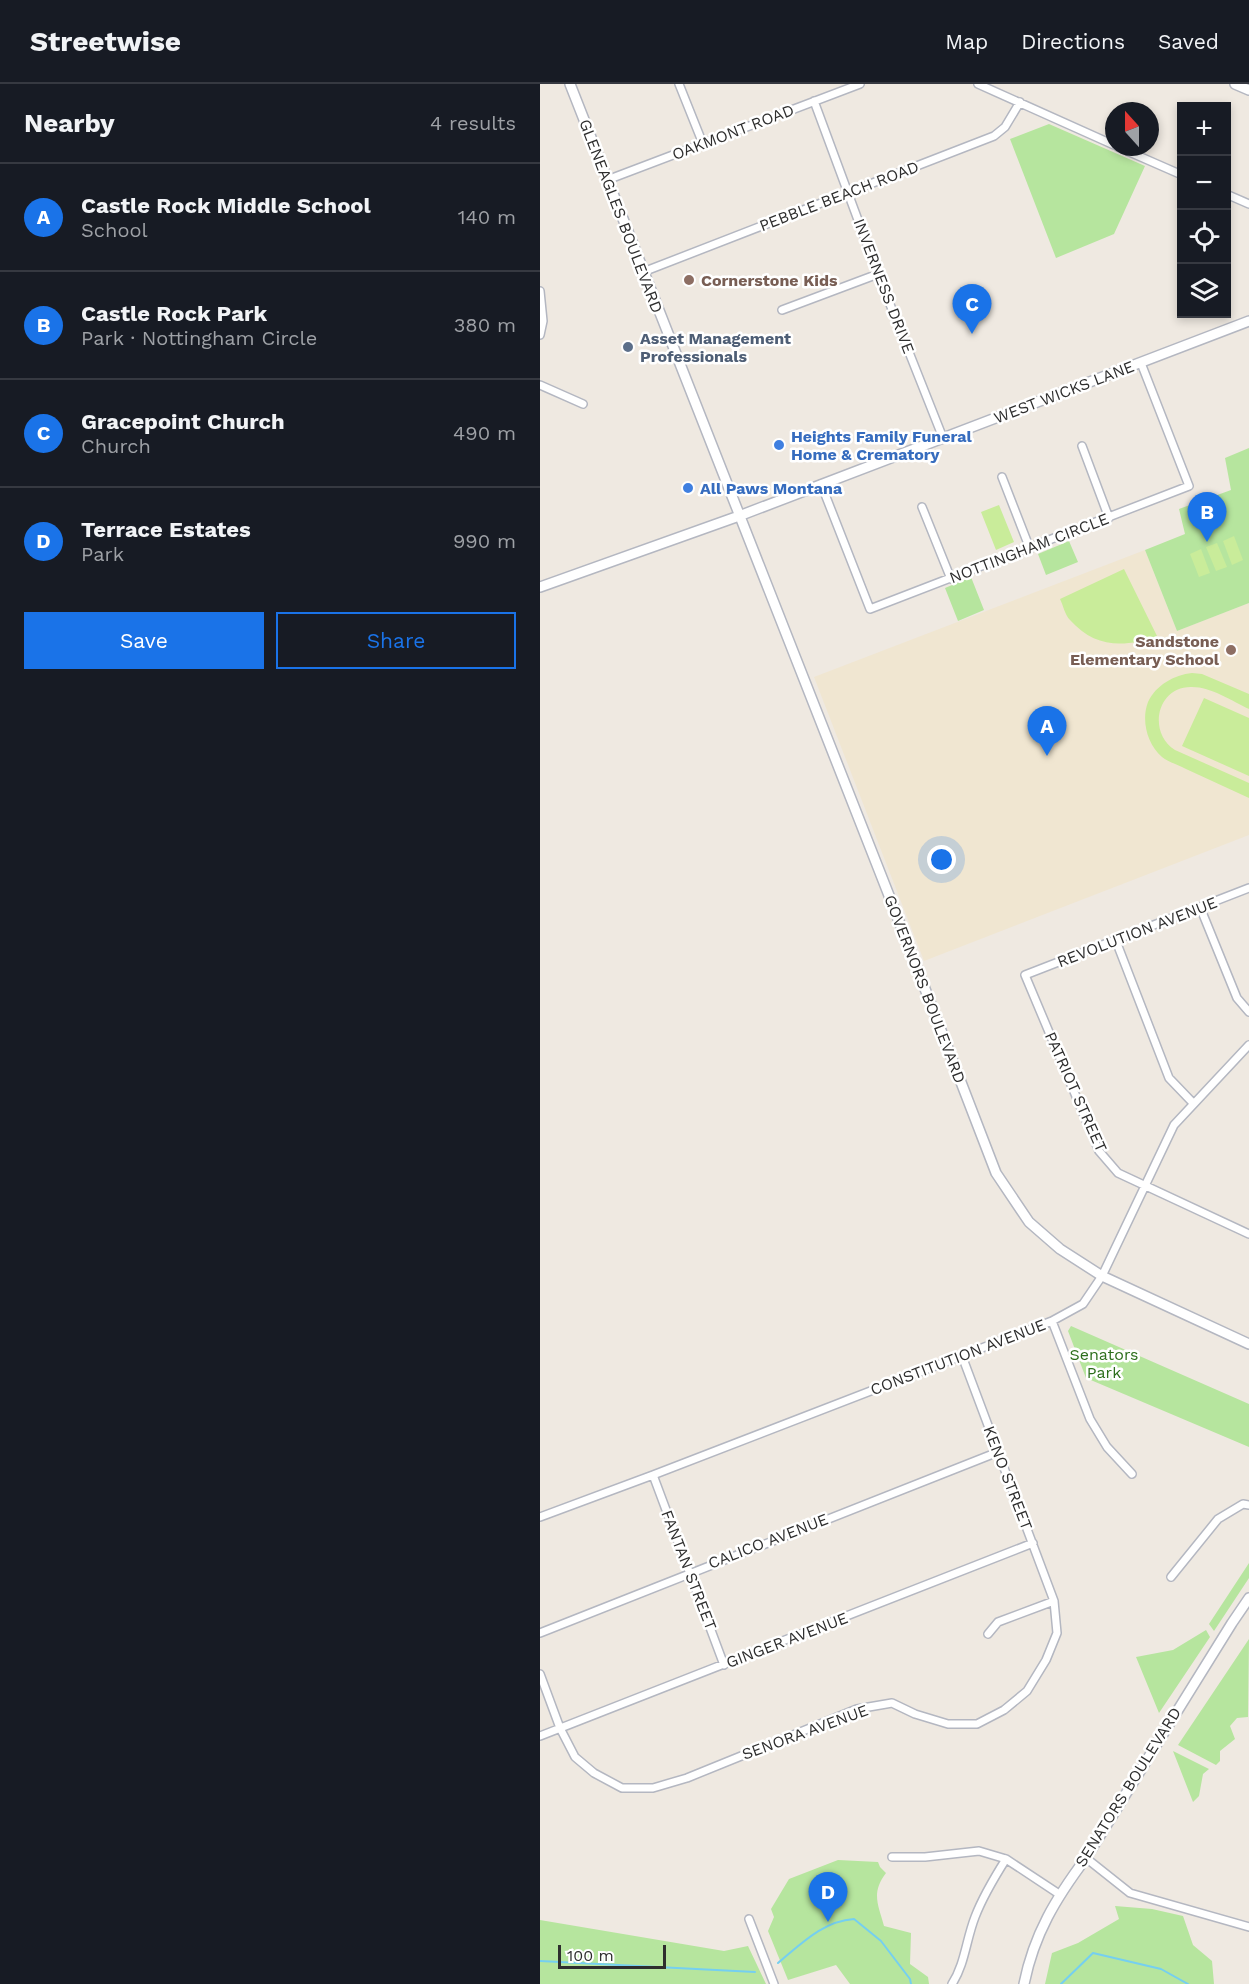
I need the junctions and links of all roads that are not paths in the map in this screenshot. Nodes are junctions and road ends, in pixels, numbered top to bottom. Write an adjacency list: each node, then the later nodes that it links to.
1 (570, 84): 13 (main road, GLENEAGLES BOULEVARD)
2 (679, 84): 10 (street)
3 (860, 84): 7 (street, OAKMONT ROAD)
4 (978, 84): 8 (street)
5 (1234, 84): 6 (main road)
6 (1249, 90)
7 (814, 101): 10 (street, OAKMONT ROAD); 14 (street, INVERNESS DRIVE)
8 (1020, 102): 9 (street); 14 (street, PEBBLE BEACH ROAD)
9 (1105, 141)
10 (703, 144): 13 (street, OAKMONT ROAD)
11 (1139, 156): 12 (street)
12 (1177, 173)
13 (607, 180): 17 (main road, GLENEAGLES BOULEVARD)
14 (849, 193): 17 (street, PEBBLE BEACH ROAD); 18 (street, INVERNESS DRIVE)
15 (1231, 196): 16 (street)
16 (1249, 204)
17 (643, 272): 31 (main road, GLENEAGLES BOULEVARD)
18 (878, 273): 20 (street); 26 (street, INVERNESS DRIVE)
19 (540, 291): 22 (street)
20 (782, 310)
21 (1249, 321): 23 (main road, WEST WICKS LANE)
22 (540, 335)
23 (1141, 363): 26 (main road, WEST WICKS LANE); 32 (street, NOTTINGHAM CIRCLE)
24 (540, 384): 25 (street)
25 (583, 404)
26 (943, 438): 29 (main road, WEST WICKS LANE)
27 (1082, 446): 32 (street)
28 (1002, 477): 33 (street)
29 (821, 484): 31 (main road, WEST WICKS LANE); 34 (street, NOTTINGHAM CIRCLE)
30 (922, 507): 34 (street)
31 (739, 516): 35 (main road, WEST WICKS LANE); 45 (main road, GOVERNORS BOULEVARD)
32 (1109, 518): 33 (street, NOTTINGHAM CIRCLE)
33 (1030, 549): 34 (street, NOTTINGHAM CIRCLE)
34 (951, 579)
35 (540, 587)
36 (1249, 888): 37 (street, REVOLUTION AVENUE)
37 (1200, 907): 38 (street, REVOLUTION AVENUE); 40 (street)
38 (1116, 940): 39 (street, REVOLUTION AVENUE); 42 (street)
39 (1025, 975): 43 (street, PATRIOT STREET)
40 (1249, 1012)
41 (1249, 1045): 42 (street, CONSTITUTION AVENUE)
42 (1193, 1103): 43 (street, CONSTITUTION AVENUE)
43 (1144, 1185): 44 (street, PATRIOT STREET); 45 (street, CONSTITUTION AVENUE)
44 (1249, 1234)
45 (1102, 1276): 46 (street, CONSTITUTION AVENUE); 47 (main road, GOVERNORS BOULEVARD)
46 (1052, 1321): 48 (street, CONSTITUTION AVENUE); 50 (street)
47 (1249, 1344)
48 (962, 1356): 49 (street, KENO STREET); 51 (street, CONSTITUTION AVENUE)
49 (998, 1452): 54 (street, KENO STREET); 55 (street, CALICO AVENUE)
50 (1132, 1474)
51 (653, 1475): 53 (street, CONSTITUTION AVENUE); 55 (street, FANTAN STREET)
52 (1249, 1505): 56 (street)
53 (540, 1517)
54 (1033, 1544): 58 (street, KENO STREET); 61 (street, GINGER AVENUE)
55 (690, 1572): 59 (street, CALICO AVENUE); 61 (street, FANTAN STREET)
56 (1171, 1576)
57 (1249, 1598): 66 (main road, SENATORS BOULEVARD)
58 (1054, 1601): 60 (street); 63 (street, SENORA AVENUE)
59 (540, 1633)
60 (988, 1634)
61 (724, 1665): 63 (street, GINGER AVENUE)
62 (540, 1674): 63 (street, SENORA AVENUE)
63 (560, 1728): 64 (street, GINGER AVENUE)
64 (540, 1736)
65 (892, 1857): 67 (street)
66 (1086, 1858): 68 (main road, SENATORS BOULEVARD); 70 (street)
67 (1006, 1859): 68 (street); 72 (street)
68 (1059, 1894): 73 (main road, SENATORS BOULEVARD)
69 (749, 1918): 71 (street)
70 (1249, 1927)
71 (774, 1984)
72 (952, 1984)
73 (1024, 1984)

